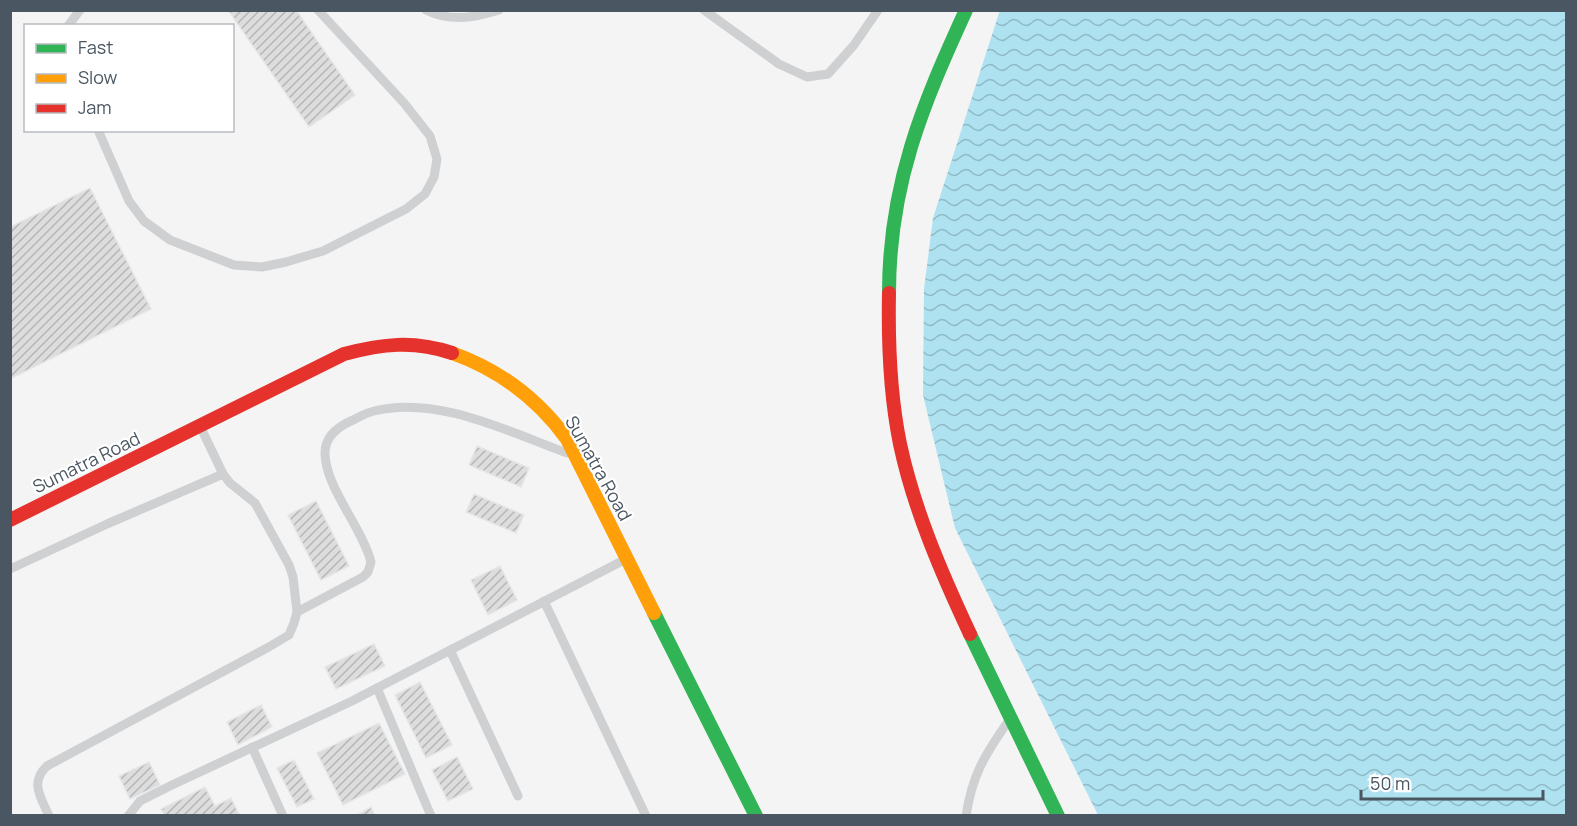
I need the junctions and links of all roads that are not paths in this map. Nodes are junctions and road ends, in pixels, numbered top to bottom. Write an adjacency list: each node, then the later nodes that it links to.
1 (80, 10): 8 (lane)
2 (318, 10): 9 (lane)
3 (426, 10): 4 (lane)
4 (499, 10)
5 (704, 10): 6 (lane)
6 (878, 10)
7 (966, 10): 20 (street)
8 (70, 24)
9 (99, 132)
10 (200, 426): 11 (street, Sumatra Road); 12 (lane); 13 (street, Sumatra Road)
11 (575, 456): 14 (street, Sumatra Road); 17 (lane)
12 (223, 474): 15 (lane); 17 (lane)
13 (10, 520)
14 (627, 559): 16 (lane); 28 (street, Sumatra Road)
15 (10, 569)
16 (544, 601): 18 (lane); 27 (lane)
17 (297, 612): 23 (lane)
18 (450, 650): 19 (lane); 22 (lane)
19 (377, 688): 21 (lane); 26 (lane)
20 (1010, 719): 29 (lane); 30 (street)
21 (252, 747): 24 (lane); 25 (lane)
22 (518, 796)
23 (48, 816)
24 (128, 816)
25 (283, 816)
26 (431, 816)
27 (646, 816)
28 (756, 816)
29 (966, 816)
30 (1058, 816)

